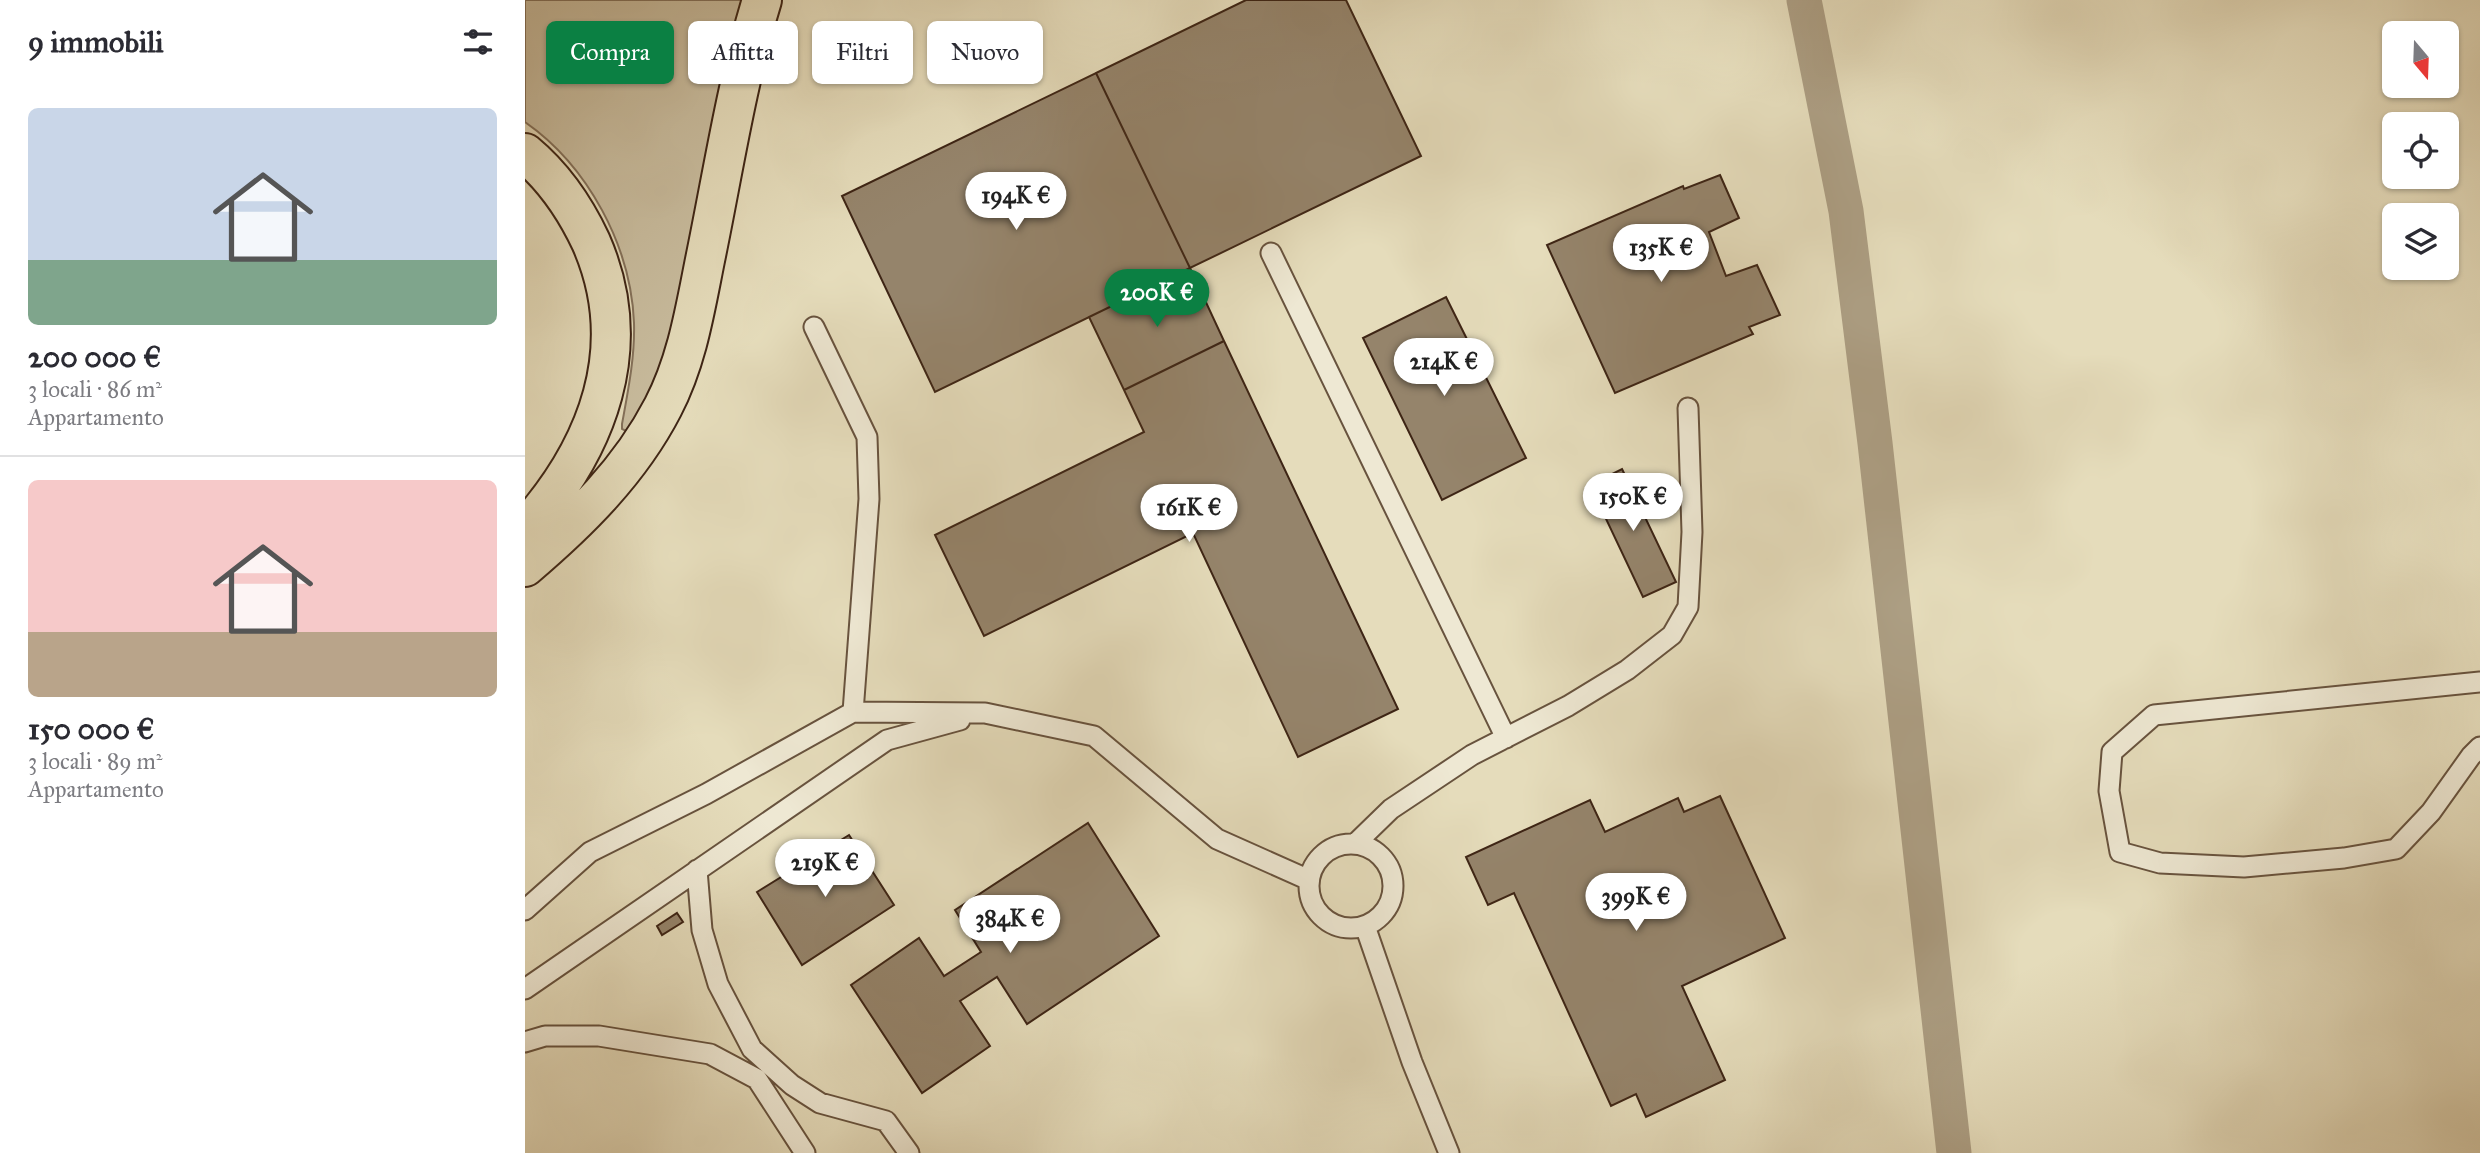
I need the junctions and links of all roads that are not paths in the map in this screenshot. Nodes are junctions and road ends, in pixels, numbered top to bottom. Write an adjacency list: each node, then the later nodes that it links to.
1 (762, 0): 7 (highway)
2 (525, 153): 6 (highway)
3 (1271, 253): 11 (lane)
4 (814, 327): 9 (lane)
5 (1688, 408): 11 (lane)
6 (525, 529)
7 (525, 568)
8 (2480, 682): 12 (lane)
9 (853, 712): 10 (lane); 16 (lane)
10 (985, 713): 14 (lane); 15 (lane)
11 (1506, 738): 13 (lane)
12 (2480, 747)
13 (1356, 844): 15 (lane); 17 (lane)
14 (697, 870): 18 (lane); 21 (lane)
15 (1309, 880): 17 (lane)
16 (525, 911)
17 (1365, 926): 22 (lane)
18 (525, 989)
19 (525, 1042): 20 (lane)
20 (805, 1153)
21 (909, 1153)
22 (1448, 1153)

